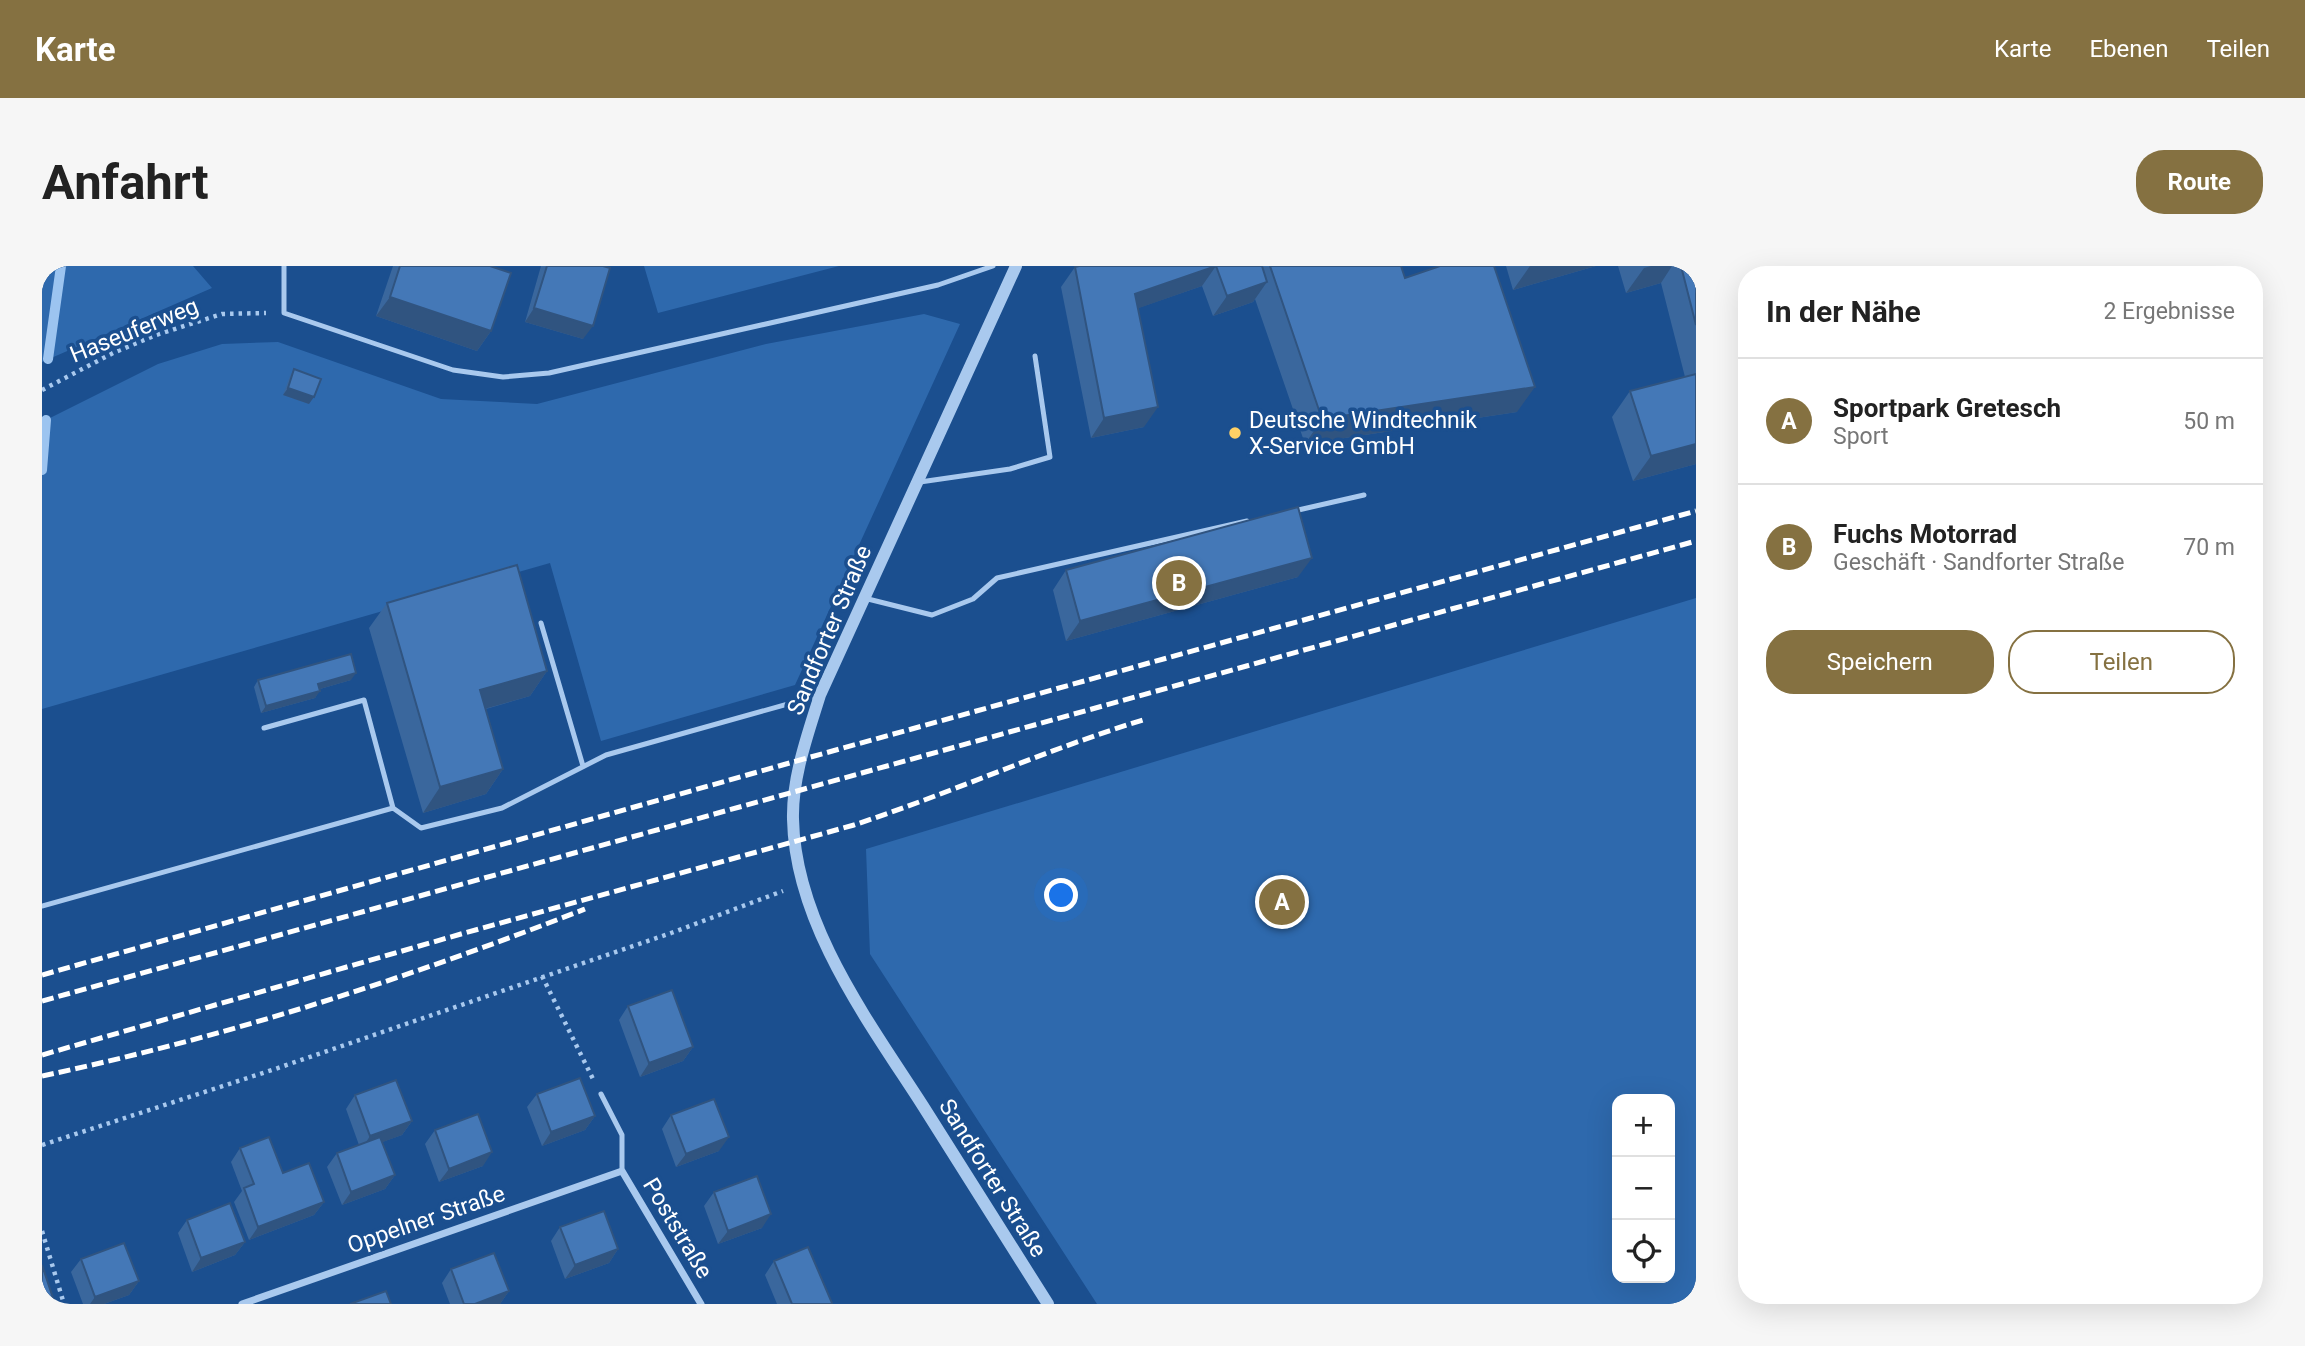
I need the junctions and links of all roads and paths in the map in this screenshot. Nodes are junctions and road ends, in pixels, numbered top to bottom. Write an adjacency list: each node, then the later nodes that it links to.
1 (284, 266): 4 (lane)
2 (993, 266): 4 (lane)
3 (1016, 266): 7 (street, Sandforter Straße)
4 (284, 313): 6 (path, Haseuferweg)
5 (1035, 356): 7 (lane)
6 (42, 390)
7 (917, 482): 11 (street, Sandforter Straße)
8 (1364, 495): 9 (lane)
9 (1283, 513)
10 (1255, 519): 11 (lane)
11 (864, 598): 13 (street, Sandforter Straße)
12 (541, 623): 15 (lane)
13 (820, 695): 15 (lane); 17 (street, Sandforter Straße)
14 (264, 728): 16 (lane)
15 (583, 766): 16 (lane)
16 (393, 808): 18 (lane)
17 (803, 883): 19 (path); 27 (street, Sandforter Straße)
18 (42, 906)
19 (542, 976): 20 (path); 21 (path)
20 (601, 1094): 22 (lane)
21 (42, 1145)
22 (622, 1171): 25 (street, Oppelner Straße); 26 (street, Poststraße)
23 (42, 1231): 24 (path)
24 (64, 1304)
25 (242, 1304)
26 (701, 1304)
27 (1048, 1304)

